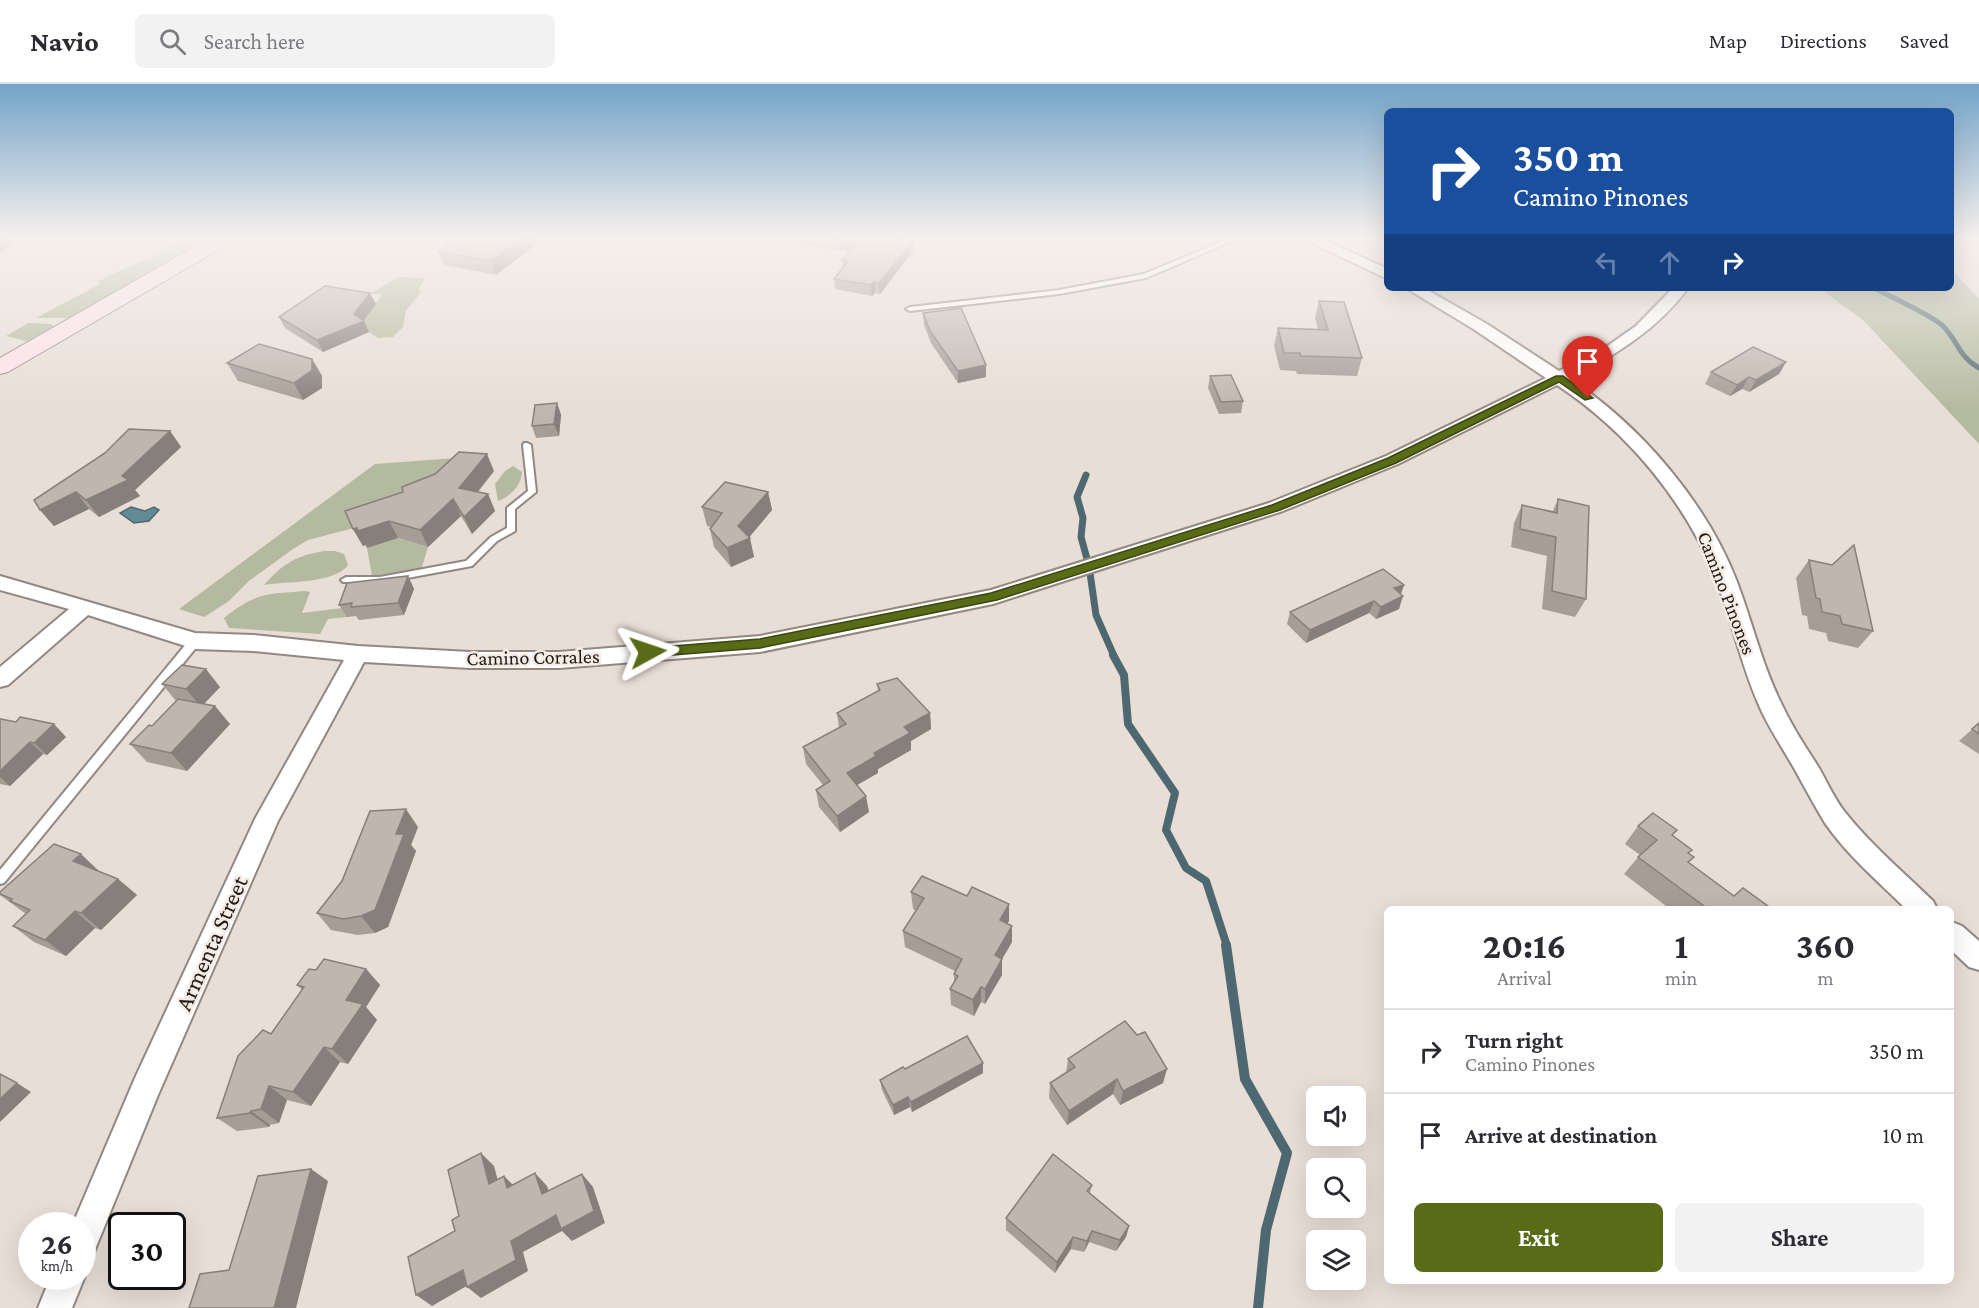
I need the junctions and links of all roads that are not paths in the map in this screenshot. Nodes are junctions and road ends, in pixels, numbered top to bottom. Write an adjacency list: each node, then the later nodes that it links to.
1 (125, 295): 6 (street)
2 (1032, 295): 5 (lane)
3 (1425, 295): 7 (street, Camino Pinones)
4 (1674, 295): 7 (street, Camino Corrales)
5 (910, 309)
6 (0, 367)
7 (1560, 378): 13 (street, Camino Corrales); 16 (street, Camino Pinones)
8 (527, 445): 9 (lane)
9 (345, 580)
10 (0, 583): 11 (street, Camino Corrales)
11 (86, 607): 12 (street, Camino Corrales); 14 (street)
12 (195, 641): 13 (street, Camino Corrales); 15 (lane)
13 (358, 654): 19 (street, Armenta Street)
14 (0, 679)
15 (0, 879)
16 (1921, 906)
17 (1954, 936): 18 (street)
18 (1979, 958)
19 (94, 1212)
20 (62, 1290): 21 (street)
21 (55, 1308)

